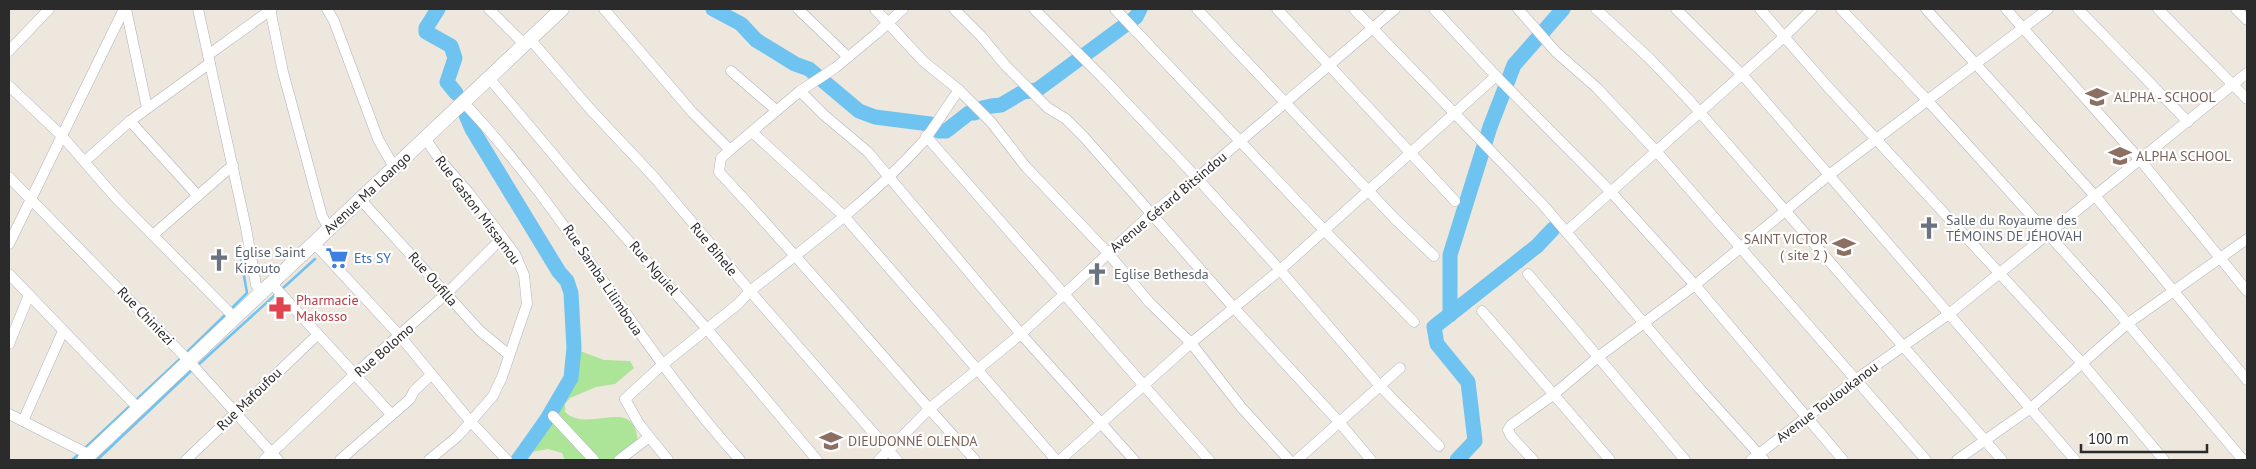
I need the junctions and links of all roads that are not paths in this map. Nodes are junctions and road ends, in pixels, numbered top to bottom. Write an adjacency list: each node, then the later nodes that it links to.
1 (49, 9): 38 (street)
2 (125, 9): 56 (street); 63 (street)
3 (198, 9): 40 (street)
4 (271, 9): 40 (street); 89 (street)
5 (327, 9): 74 (street)
6 (489, 9): 37 (street, Rue Bihele)
7 (562, 9): 37 (main road, Avenue Ma Loango)
8 (604, 9): 68 (street)
9 (798, 9): 39 (street)
10 (875, 9): 33 (street)
11 (902, 9): 33 (street)
12 (954, 9): 87 (street)
13 (1034, 9): 78 (street)
14 (1115, 9): 67 (street)
15 (1197, 9): 55 (street)
16 (1277, 9): 42 (street)
17 (1354, 9): 34 (street)
18 (1395, 9): 34 (street, Avenue Gérard Bitsindou)
19 (1434, 9): 46 (street)
20 (1518, 9): 69 (street)
21 (1596, 9): 58 (street)
22 (1676, 9): 45 (street)
23 (1760, 9): 36 (street)
24 (1812, 9): 36 (street)
25 (1841, 9): 53 (street)
26 (1926, 9): 41 (street)
27 (2006, 9): 35 (street)
28 (2048, 9): 35 (street)
29 (2078, 9): 61 (street)
30 (2158, 9): 48 (street)
31 (2236, 9): 32 (street)
32 (2247, 20)
33 (887, 23): 39 (street); 50 (street)
34 (1372, 28): 42 (street, Avenue Gérard Bitsindou); 59 (street)
35 (2023, 28): 41 (street); 72 (street)
36 (1785, 36): 45 (street); 66 (street)
37 (527, 42): 47 (main road, Avenue Ma Loango); 110 (street, Rue Bihele)
38 (9, 51)
39 (848, 58): 51 (street)
40 (209, 59): 56 (street); 73 (street)
41 (1976, 63): 53 (street); 82 (street)
42 (1329, 65): 55 (street, Avenue Gérard Bitsindou); 70 (street)
43 (732, 72): 57 (street)
44 (2247, 72): 48 (street, Avenue Touloukanou)
45 (1742, 75): 58 (street); 75 (street)
46 (1496, 76): 59 (street); 80 (street)
47 (489, 78): 54 (main road, Avenue Ma Loango); 122 (street, Rue Nguiel)
48 (2233, 85): 52 (street); 61 (street, Avenue Touloukanou)
49 (9, 86): 63 (street)
50 (959, 90): 64 (street); 99 (street)
51 (800, 91): 57 (street); 76 (street)
52 (2247, 98)
53 (1928, 101): 66 (street); 92 (street)
54 (464, 102): 65 (main road, Avenue Ma Loango); 134 (street, Rue Samba Lilimboua)
55 (1285, 102): 67 (street, Avenue Gérard Bitsindou); 79 (street)
56 (147, 108): 60 (street)
57 (776, 110): 62 (street)
58 (1699, 112): 69 (street); 86 (street)
59 (1454, 115): 70 (street); 91 (street)
60 (130, 121): 71 (street); 81 (street)
61 (2188, 122): 72 (street, Avenue Touloukanou)
62 (752, 132): 68 (street); 88 (street)
63 (62, 136): 71 (street); 83 (street)
64 (926, 136): 76 (street); 113 (street)
65 (425, 138): 74 (main road, Avenue Ma Loango); 94 (street, Rue Gaston Missamou)
66 (1877, 140): 75 (street); 104 (street)
67 (1240, 141): 78 (street, Avenue Gérard Bitsindou); 90 (street)
68 (730, 150): 100 (street)
69 (1656, 151): 80 (street); 98 (street)
70 (1412, 152): 79 (street); 85 (street)
71 (84, 160): 93 (street)
72 (2141, 160): 82 (street, Avenue Touloukanou); 102 (street)
73 (233, 165): 81 (street); 108 (street)
74 (394, 167): 84 (main road, Avenue Ma Loango)
75 (1830, 174): 86 (street); 117 (street)
76 (889, 175): 88 (street); 124 (street)
77 (9, 177): 83 (street, Rue Chiniezi)
78 (1197, 178): 87 (street, Avenue Gérard Bitsindou); 103 (street)
79 (1369, 191): 90 (street); 101 (street)
80 (1611, 192): 91 (street); 107 (street)
81 (198, 196): 93 (street)
82 (2096, 197): 92 (street, Avenue Touloukanou); 111 (street)
83 (32, 198): 97 (street); 132 (street, Rue Chiniezi)
84 (360, 199): 89 (main road, Avenue Ma Loango); 112 (street, Rue Oufilla)
85 (1455, 201)
86 (1786, 210): 98 (street); 129 (street)
87 (1151, 214): 99 (street, Avenue Gérard Bitsindou); 115 (street)
88 (844, 216): 100 (street); 136 (street)
89 (329, 228): 96 (main road, Avenue Ma Loango)
90 (1324, 230): 103 (street); 119 (street)
91 (1566, 232): 120 (street)
92 (2047, 234): 104 (street, Avenue Touloukanou); 121 (street)
93 (153, 235): 118 (street)
94 (502, 238): 112 (street, Rue Bolomo); 130 (street, Rue Gaston Missamou)
95 (2247, 239): 102 (street)
96 (314, 243): 108 (main road, Avenue Ma Loango); 125 (street)
97 (9, 244)
98 (1741, 247): 107 (street); 139 (street)
99 (1108, 253): 113 (street, Avenue Gérard Bitsindou); 127 (street)
100 (796, 255): 110 (street); 146 (street)
101 (1434, 256)
102 (2222, 258): 109 (street); 111 (street)
103 (1280, 270): 115 (street); 142 (street)
104 (1999, 273): 117 (street, Avenue Touloukanou); 133 (street)
105 (9, 274): 114 (street)
106 (1528, 274): 131 (street)
107 (1694, 285): 120 (street); 151 (street)
108 (267, 288): 118 (main road, Avenue Ma Loango); 137 (street)
109 (2247, 290)
110 (750, 292): 122 (street); 159 (street, Rue Bihele)
111 (2172, 292): 121 (street); 140 (street)
112 (446, 294): 125 (street, Rue Bolomo); 130 (street, Rue Oufilla)
113 (1064, 294): 124 (street, Avenue Gérard Bitsindou); 141 (street)
114 (29, 295): 123 (street); 128 (street)
115 (1235, 309): 127 (street); 155 (street)
116 (1482, 311): 143 (street)
117 (1949, 314): 129 (street, Avenue Touloukanou); 144 (street)
118 (235, 318): 132 (main road, Avenue Ma Loango)
119 (1414, 322)
120 (1645, 322): 131 (street); 162 (street)
121 (2127, 324): 133 (street); 191 (street)
122 (707, 329): 134 (street); 171 (street, Rue Nguiel)
123 (63, 331): 145 (street); 152 (street)
124 (1021, 334): 136 (street, Avenue Gérard Bitsindou); 154 (street)
125 (400, 336): 137 (street, Rue Bolomo); 138 (street)
126 (313, 339): 147 (street, Rue Mafoufou)
127 (1191, 343): 141 (street); 179 (street)
128 (9, 344)
129 (1904, 345): 139 (street, Avenue Touloukanou); 157 (street)
130 (508, 354): 153 (street, Rue Gaston Missamou)
131 (1598, 357): 143 (street); 184 (street)
132 (189, 361): 145 (main road, Avenue Ma Loango); 147 (street, Rue Chiniezi)
133 (2082, 363): 144 (street); 190 (street)
134 (662, 365): 156 (street); 170 (street, Rue Samba Lilimboua)
135 (1400, 368): 142 (street)
136 (979, 370): 146 (street, Avenue Gérard Bitsindou); 175 (street)
137 (355, 374): 149 (street); 161 (street, Rue Bolomo)
138 (431, 375): 149 (street); 153 (street)
139 (1855, 380): 151 (street, Avenue Touloukanou); 186 (street)
140 (2247, 380)
141 (1142, 386): 154 (street); 178 (street)
142 (1380, 386): 155 (street); 158 (street)
143 (1553, 395): 182 (street); 183 (street)
144 (2031, 408): 157 (street); 189 (street)
145 (139, 409): 160 (main road, Avenue Ma Loango)
146 (929, 409): 159 (street, Avenue Gérard Bitsindou); 174 (street)
147 (236, 412): 161 (street, Rue Chiniezi); 163 (street, Rue Mafoufou)
148 (9, 414): 152 (street)
149 (391, 414): 164 (street)
150 (553, 416): 167 (street)
151 (1805, 417): 162 (street, Avenue Touloukanou); 185 (street)
152 (23, 421): 160 (street)
153 (470, 421): 165 (street, Rue Gaston Missamou); 166 (street)
154 (1101, 421): 176 (street); 177 (street)
155 (1339, 422): 180 (street); 181 (street)
156 (648, 438): 168 (street); 169 (street)
157 (1984, 440): 187 (street); 188 (street)
158 (1439, 446)
159 (889, 451): 172 (street, Avenue Gérard Bitsindou); 173 (street, Rue Bihele)
160 (87, 457)
161 (271, 458)
162 (1758, 458)
163 (186, 460)
164 (340, 460)
165 (429, 460)
166 (507, 460)
167 (594, 460)
168 (619, 460)
169 (668, 460)
170 (740, 460)
171 (817, 460)
172 (879, 460)
173 (897, 460)
174 (975, 460)
175 (1056, 460)
176 (1060, 460)
177 (1134, 460)
178 (1210, 460)
179 (1289, 460)
180 (1297, 460)
181 (1371, 460)
182 (1533, 460)
183 (1610, 460)
184 (1685, 460)
185 (1843, 460)
186 (1926, 460)
187 (1957, 460)
188 (2002, 460)
189 (2075, 460)
190 (2164, 460)
191 (2243, 460)

